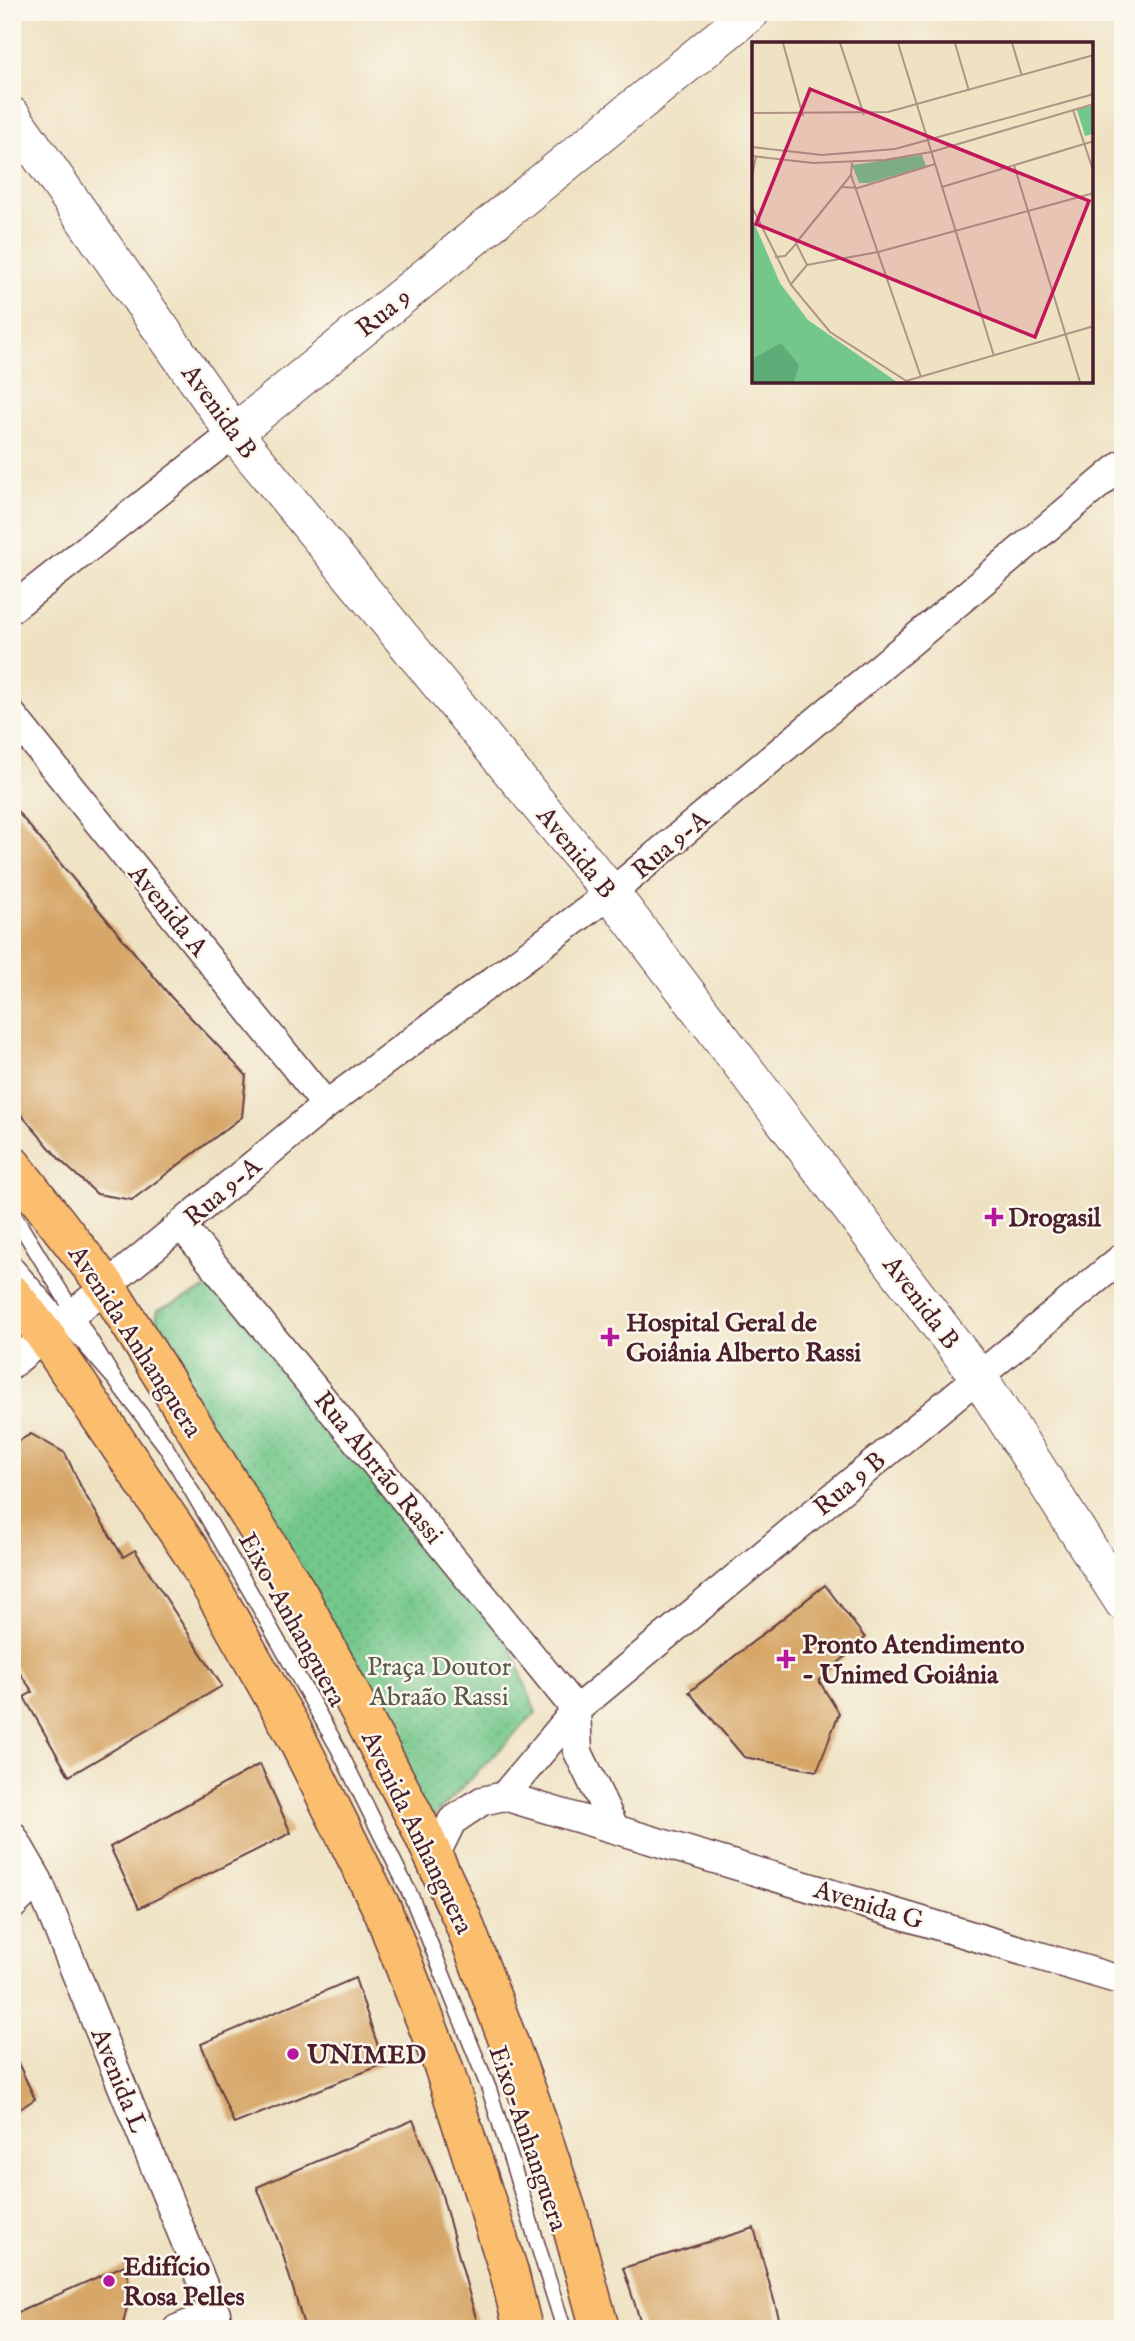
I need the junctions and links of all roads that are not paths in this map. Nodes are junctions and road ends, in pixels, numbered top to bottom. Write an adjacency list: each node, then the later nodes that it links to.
1 (751, 12): 3 (street, Rua 9)
2 (12, 116): 3 (street, Avenida B)
3 (234, 433): 5 (street, Rua 9); 7 (street, Avenida B)
4 (1123, 464): 7 (street, Rua 9-A)
5 (12, 608)
6 (12, 715): 8 (street, Avenida A)
7 (611, 893): 8 (street, Rua 9-A); 18 (street, Avenida B)
8 (326, 1105): 11 (street, Rua 9-A)
9 (12, 1165): 14 (main road, Avenida Anhanguera)
10 (12, 1212): 16 (lane, Eixo-Anhanguera)
11 (181, 1225): 14 (street, Rua 9-A); 20 (street, Rua Abrrão Rassi)
12 (1123, 1257): 18 (street, Rua 9 B)
13 (12, 1261): 16 (lane, Eixo-Anhanguera)
14 (107, 1287): 16 (street, Rua 9-A); 22 (main road, Avenida Anhanguera)
15 (12, 1294): 16 (main road)
16 (62, 1324): 17 (street); 30 (main road); 31 (lane, Eixo-Anhanguera)
17 (12, 1364)
18 (978, 1376): 19 (street, Avenida B); 20 (street, Rua 9 B)
19 (1123, 1602)
20 (576, 1710): 21 (street, Rua 9 B); 23 (street)
21 (504, 1796): 22 (street); 23 (street, Avenida G)
22 (434, 1821): 32 (main road, Avenida Anhanguera)
23 (614, 1827): 27 (street, Avenida G)
24 (12, 1835): 25 (street, Avenida L)
25 (38, 1880): 26 (street); 28 (street, Avenida L)
26 (12, 1906)
27 (1123, 1982)
28 (218, 2321): 29 (street)
29 (177, 2329)
30 (523, 2329)
31 (564, 2329)
32 (600, 2329)

